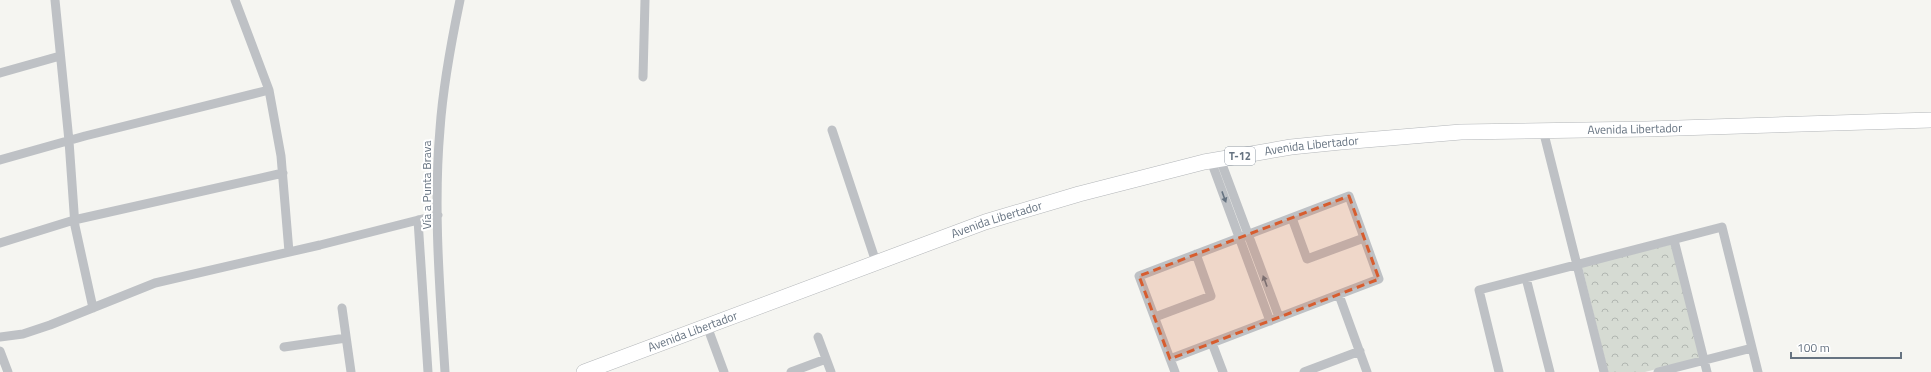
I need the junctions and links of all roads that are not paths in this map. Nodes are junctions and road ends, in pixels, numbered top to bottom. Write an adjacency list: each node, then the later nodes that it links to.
1 (55, 0): 5 (street)
2 (235, 0): 8 (street)
3 (460, 0): 16 (street, Vía a Punta Brava)
4 (645, 0): 7 (street)
5 (60, 56): 6 (street); 12 (street)
6 (0, 73)
7 (643, 77)
8 (269, 90): 12 (street); 15 (street)
9 (1931, 120): 11 (highway, Avenida Libertador / T-12)
10 (832, 130): 26 (street)
11 (1543, 130): 14 (highway, Avenida Libertador / T-12); 27 (street)
12 (69, 141): 13 (street); 18 (street)
13 (0, 160)
14 (1215, 160): 20 (street); 26 (highway, Avenida Libertador / T-12)
15 (283, 173): 18 (street); 24 (street)
16 (438, 215): 19 (street); 50 (street, Vía a Punta Brava)
17 (1292, 218): 20 (street); 21 (street); 21 (street)
18 (74, 220): 23 (street); 30 (street)
19 (418, 220): 24 (street); 49 (street)
20 (1244, 236): 25 (street); 33 (street)
21 (1364, 238): 29 (street)
22 (1674, 240): 27 (street); 40 (street); 45 (street)
23 (0, 242)
24 (289, 252): 30 (street)
25 (1196, 254): 32 (street); 32 (street)
26 (876, 262): 34 (highway, Avenida Libertador / T-12)
27 (1578, 264): 28 (street); 61 (street)
28 (1526, 278): 59 (street); 60 (street)
29 (1339, 295): 33 (street); 42 (street)
30 (93, 308): 35 (street)
31 (342, 308): 37 (street)
32 (1155, 317): 44 (street)
33 (1275, 319): 38 (street)
34 (707, 326): 51 (highway, Avenida Libertador / T-12); 52 (street)
35 (0, 337)
36 (818, 337): 43 (street)
37 (346, 338): 39 (street); 48 (street)
38 (1212, 343): 44 (street); 56 (street)
39 (284, 346)
40 (1752, 348): 45 (street); 64 (street)
41 (0, 351): 47 (street)
42 (1360, 351): 46 (street); 58 (street)
43 (826, 359): 53 (street); 54 (street)
44 (1170, 359): 55 (street)
45 (1704, 360): 62 (street); 63 (street)
46 (1317, 370): 57 (street)
47 (8, 372)
48 (350, 372)
49 (428, 372)
50 (446, 372)
51 (584, 372)
52 (724, 372)
53 (791, 372)
54 (830, 372)
55 (1175, 372)
56 (1223, 372)
57 (1304, 372)
58 (1367, 372)
59 (1499, 372)
60 (1550, 372)
61 (1604, 372)
62 (1658, 372)
63 (1707, 372)
64 (1758, 372)

